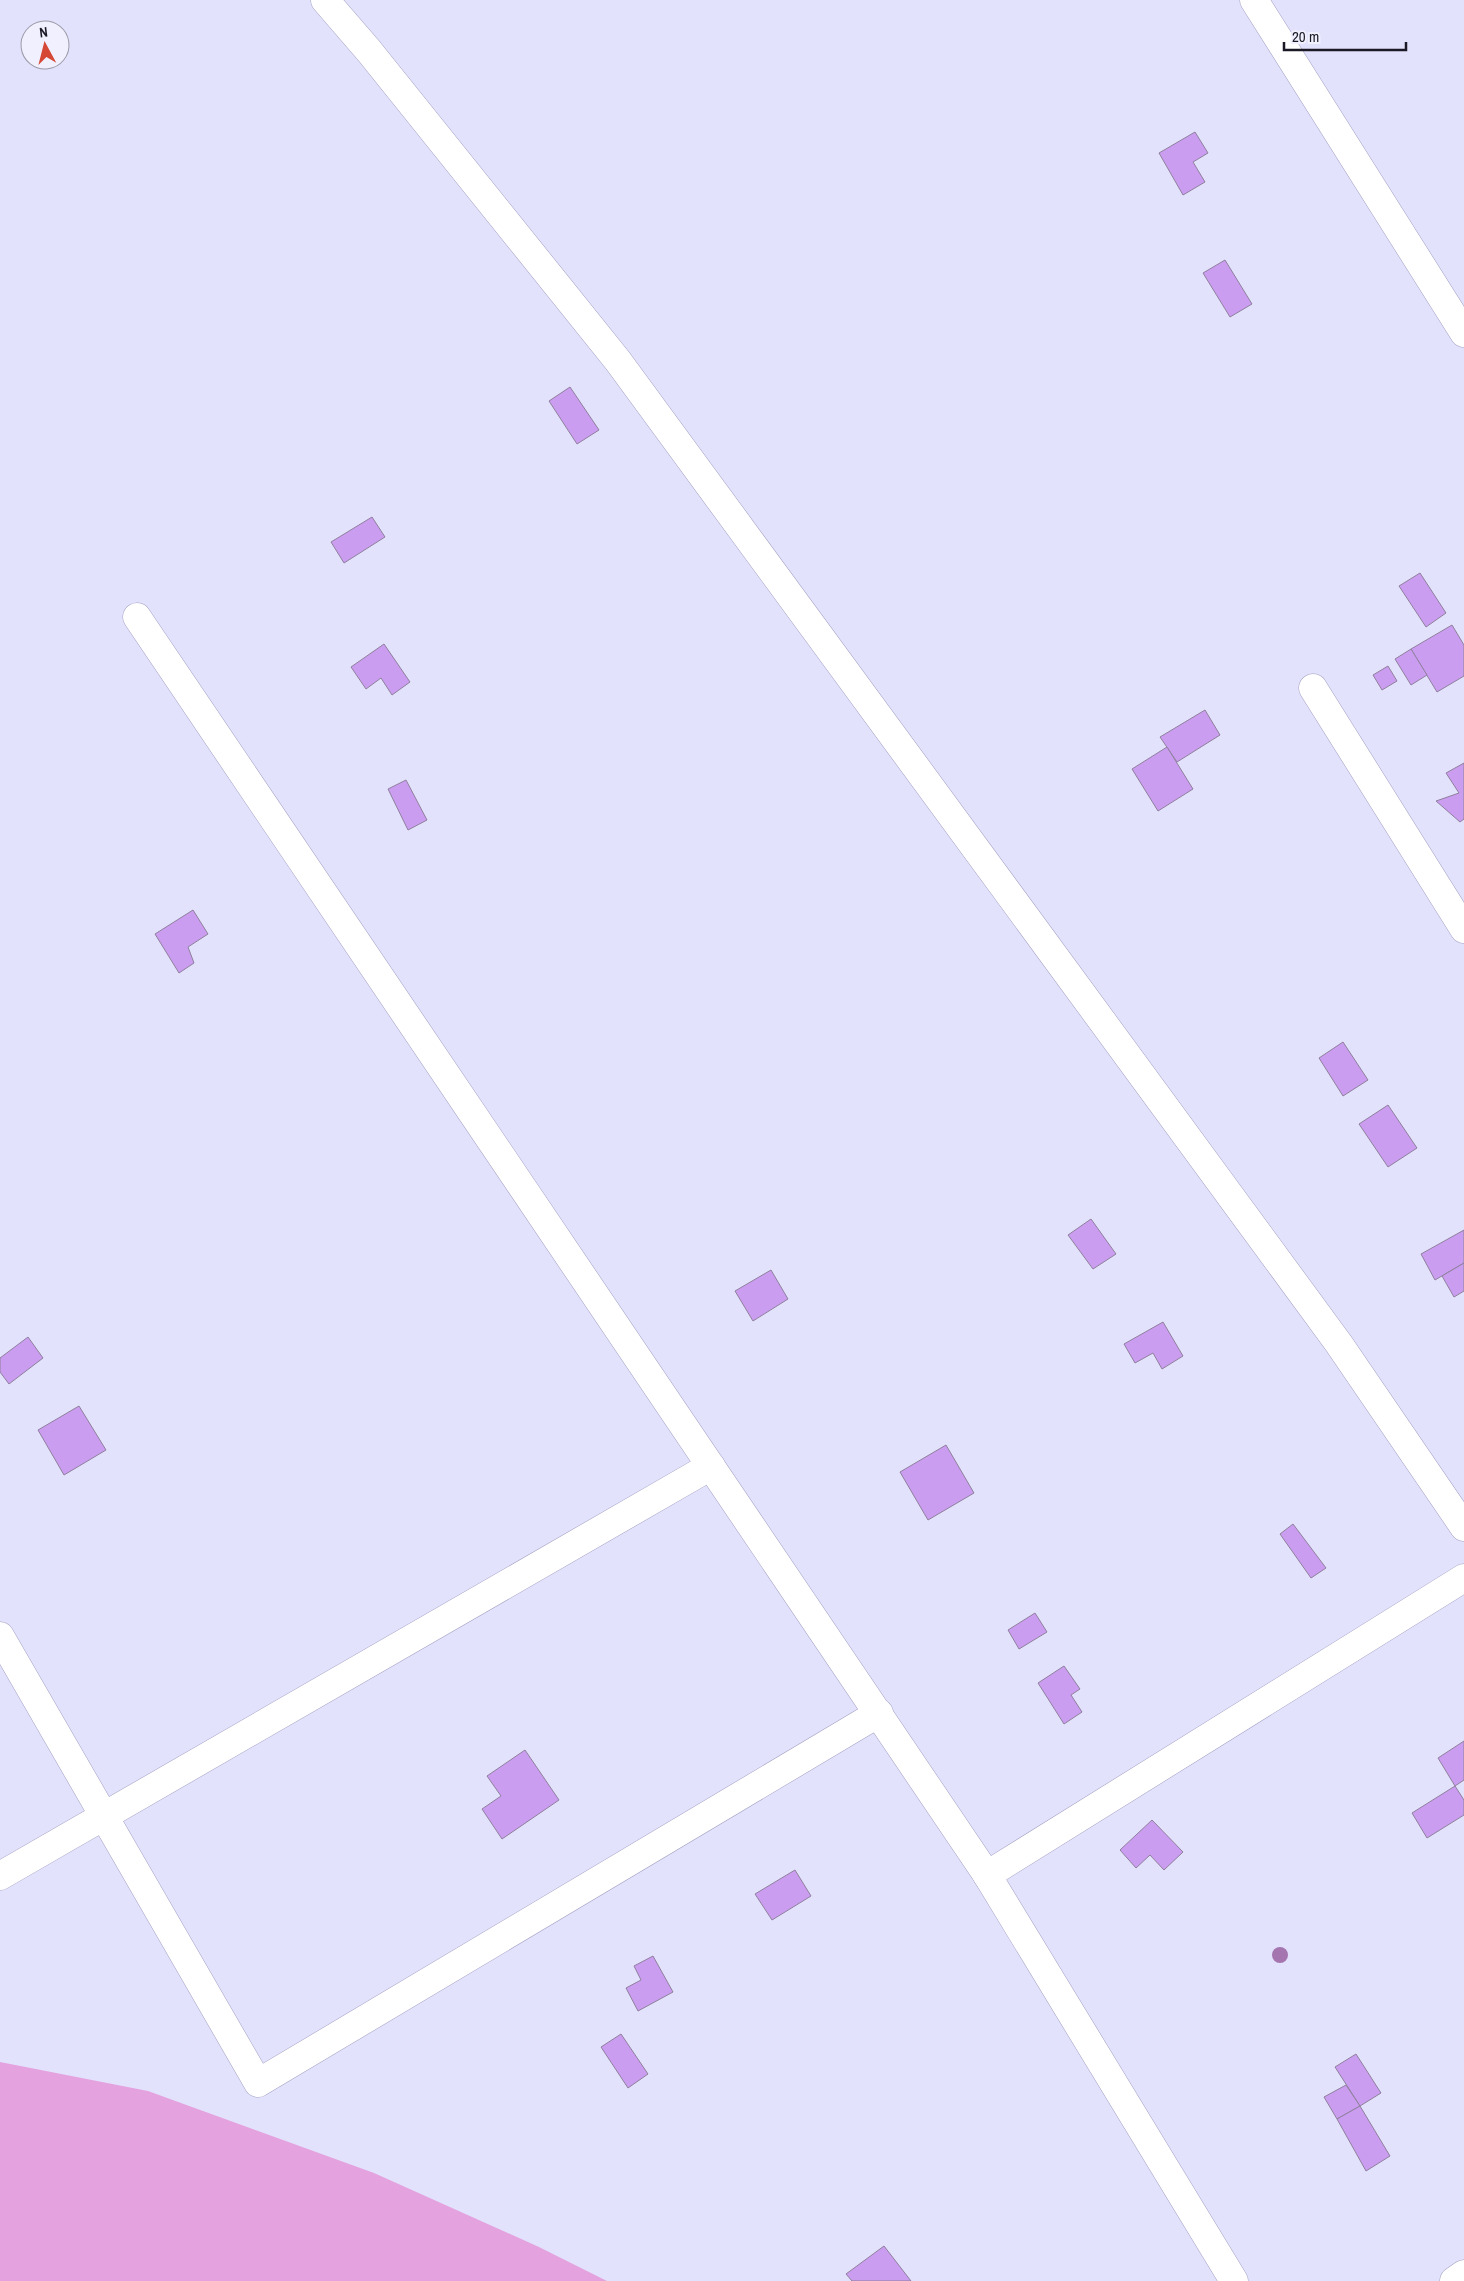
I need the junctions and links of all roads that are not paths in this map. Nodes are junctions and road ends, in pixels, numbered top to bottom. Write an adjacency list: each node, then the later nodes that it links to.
1 (325, 0): 8 (street)
2 (1254, 0): 3 (street)
3 (1464, 333)
4 (137, 617): 7 (street)
5 (1313, 688): 6 (street)
6 (1464, 929)
7 (711, 1466): 11 (street); 12 (street)
8 (1464, 1527)
9 (1464, 1578): 13 (street)
10 (0, 1636): 12 (street)
11 (879, 1714): 12 (street); 13 (street)
12 (104, 1816): 14 (street)
13 (987, 1875): 16 (street)
14 (0, 1876)
15 (1464, 2274): 17 (street)
16 (1234, 2281)
17 (1454, 2281)

